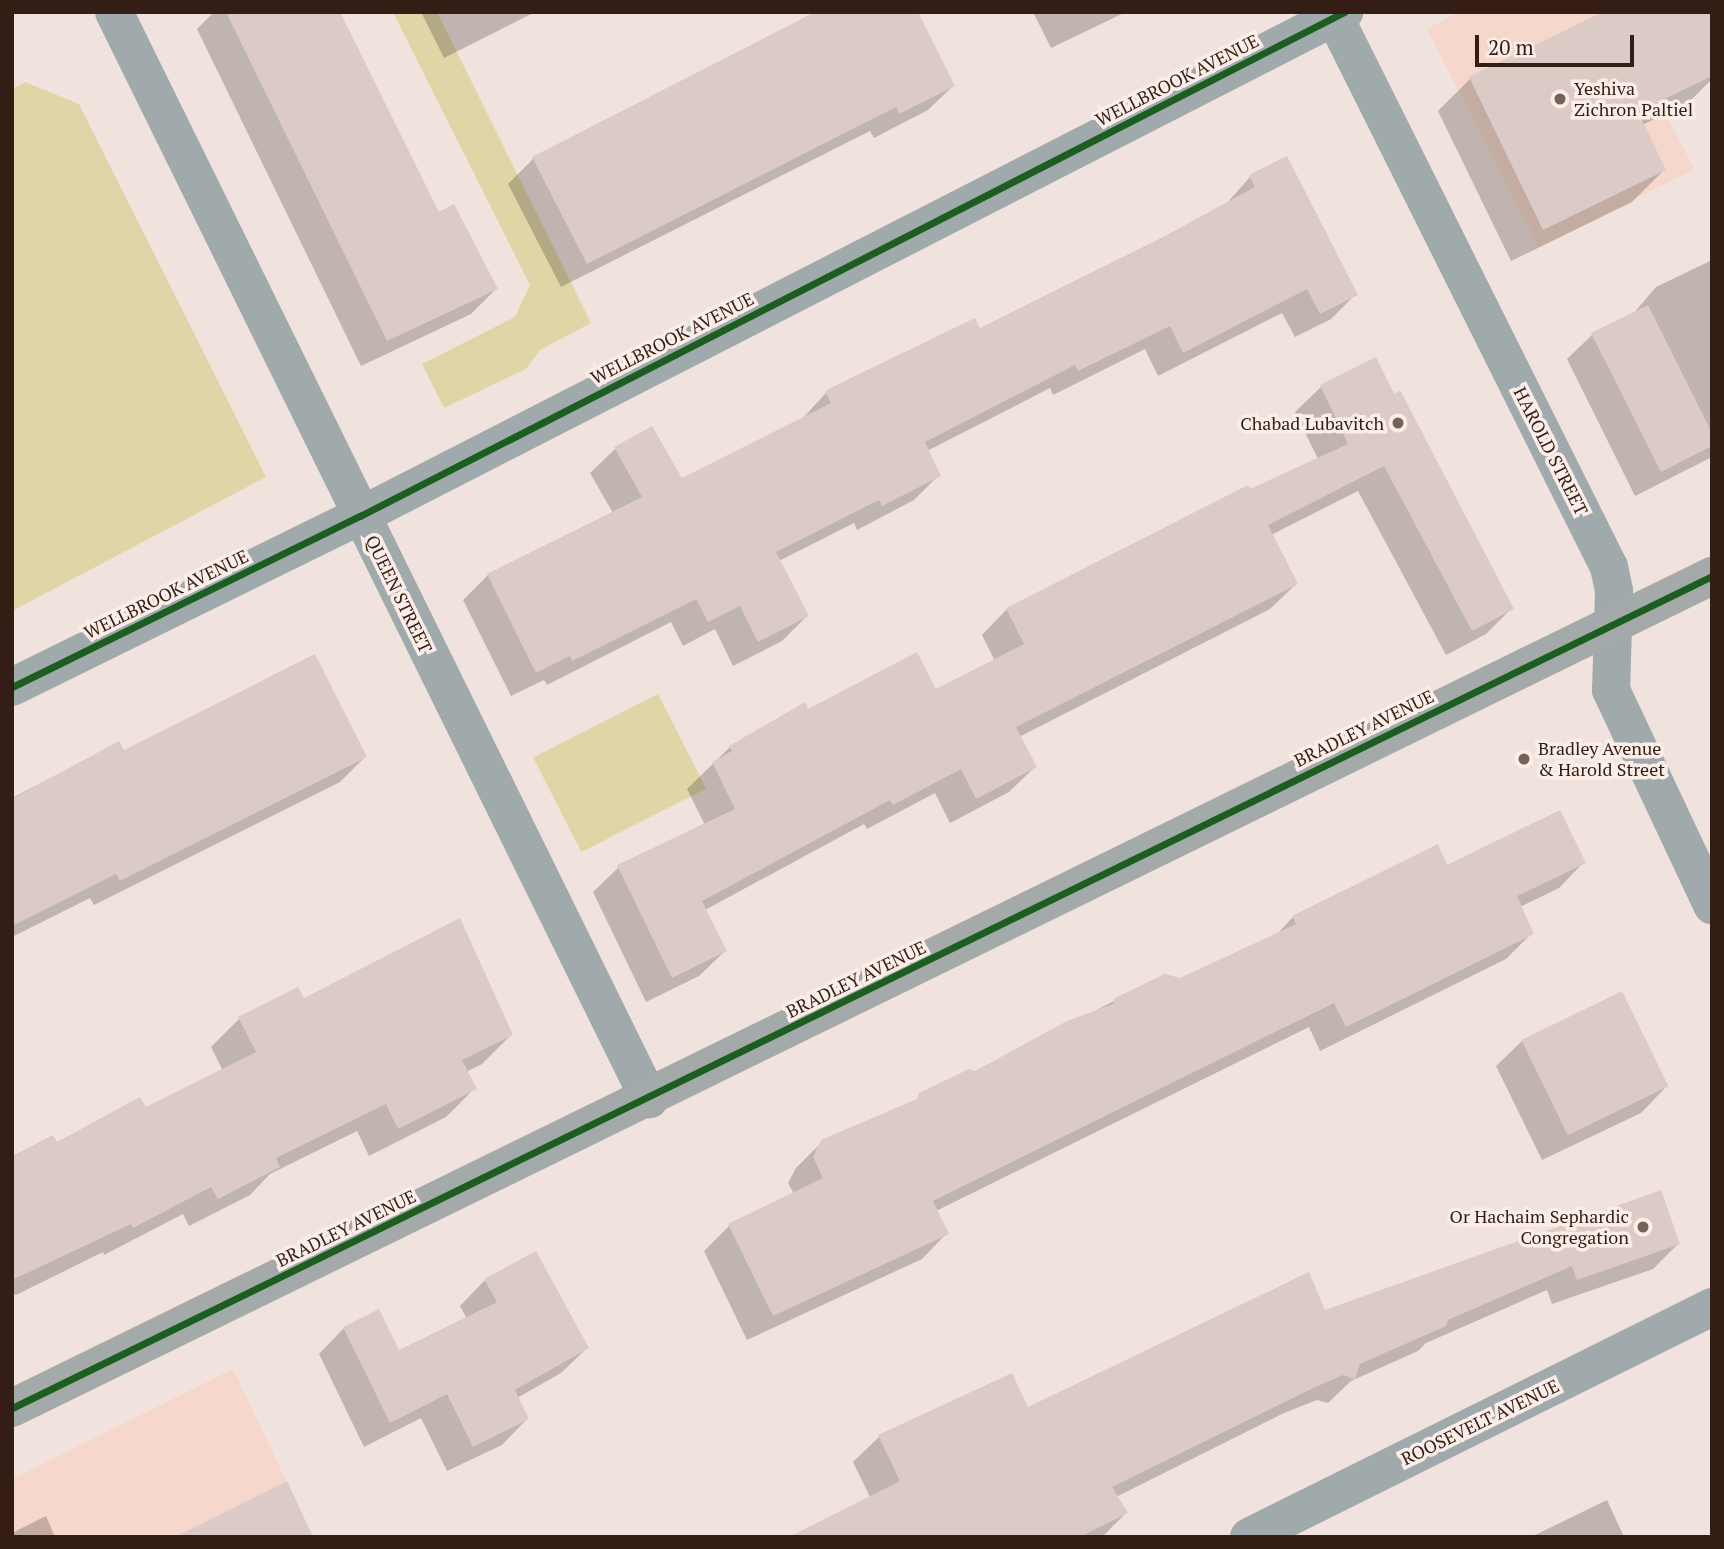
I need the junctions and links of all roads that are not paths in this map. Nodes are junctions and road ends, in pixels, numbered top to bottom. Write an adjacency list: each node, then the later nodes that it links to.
1 (114, 12): 3 (street, QUEEN STREET)
2 (1337, 14): 3 (street, WELLBROOK AVENUE); 5 (street, HAROLD STREET)
3 (360, 516): 6 (street, WELLBROOK AVENUE); 8 (street, QUEEN STREET)
4 (1712, 576): 5 (street, BRADLEY AVENUE)
5 (1612, 623): 7 (street, HAROLD STREET); 8 (street, BRADLEY AVENUE)
6 (12, 687)
7 (1712, 905)
8 (649, 1098): 10 (street, BRADLEY AVENUE)
9 (1712, 1307): 11 (street, ROOSEVELT AVENUE)
10 (12, 1408)
11 (1249, 1537)

